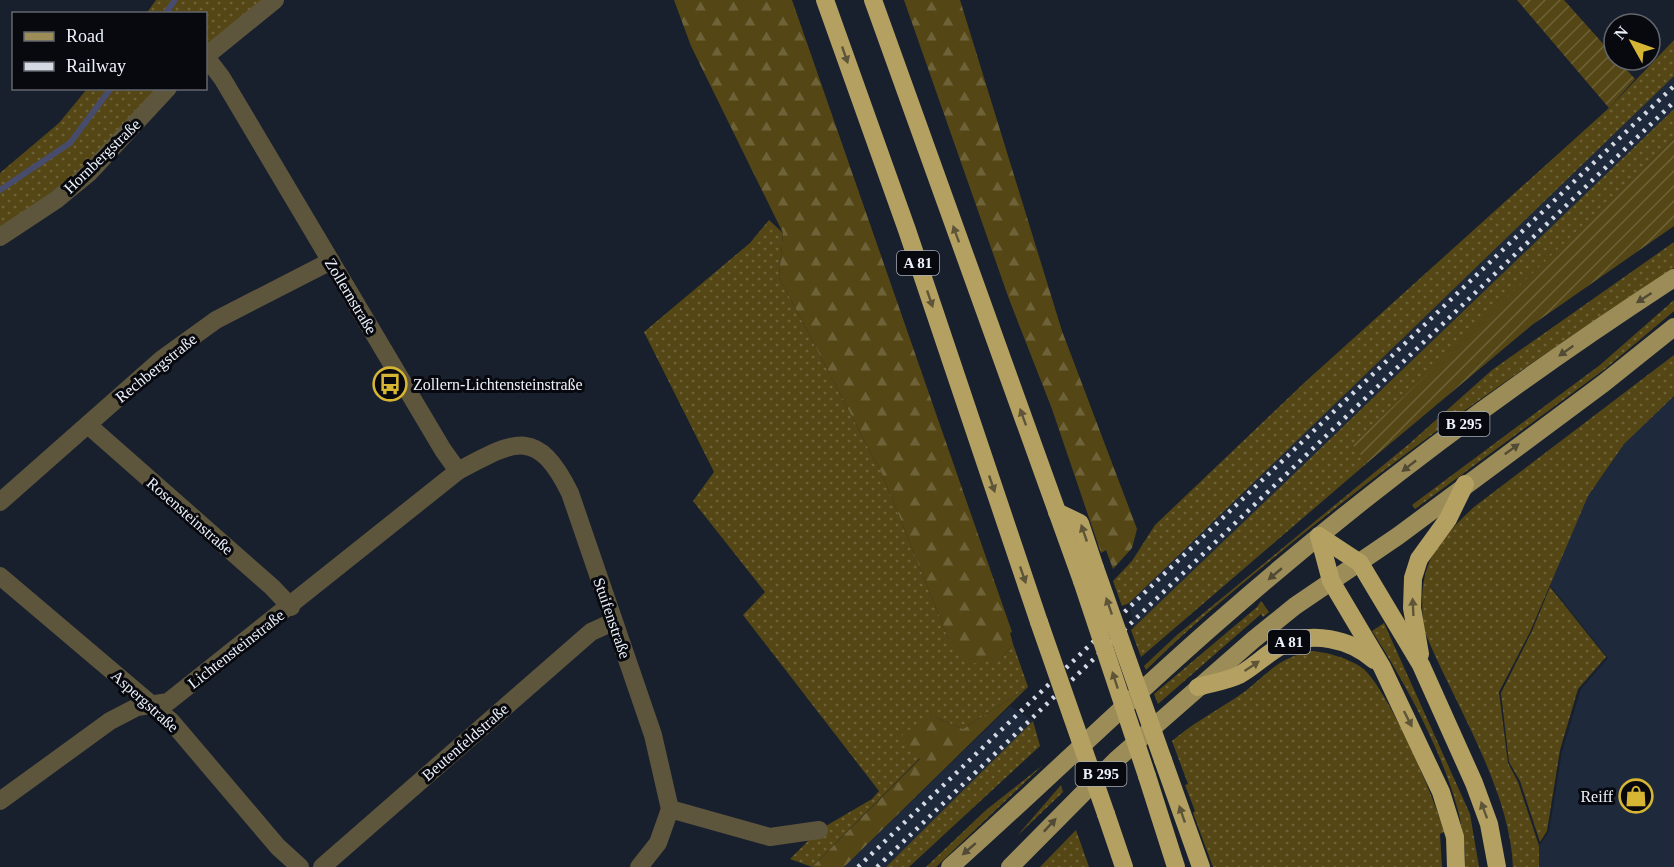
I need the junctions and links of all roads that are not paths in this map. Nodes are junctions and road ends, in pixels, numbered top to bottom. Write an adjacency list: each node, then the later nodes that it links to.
1 (275, 0): 4 (street)
2 (825, 0): 34 (highway, A 81, one-way to 34, bridge)
3 (873, 0): 15 (highway, A 81, one-way to 3)
4 (207, 55)
5 (207, 57): 8 (street, Zollernstraße)
6 (166, 90): 7 (street, Hornbergstraße)
7 (0, 237)
8 (331, 261): 11 (street, Rechbergstraße); 12 (street, Zollernstraße)
9 (1674, 278): 16 (main road, B 295, one-way to 16)
10 (1674, 327): 13 (main road, B 295, one-way to 10)
11 (88, 425): 14 (street, Rechbergstraße); 20 (street, Rosensteinstraße)
12 (458, 471): 20 (street, Lichtensteinstraße); 21 (street, Stuifenstraße)
13 (1465, 484): 17 (main road, B 295); 22 (highway, one-way to 13)
14 (0, 502)
15 (1057, 512): 35 (highway, A 81, one-way to 15, bridge); 36 (highway, one-way to 15, bridge)
16 (1319, 536): 17 (highway); 19 (highway, A 81); 32 (main road, B 295, one-way to 32)
17 (1360, 563): 19 (main road); 22 (highway)
18 (0, 576): 25 (street, Aspergstraße)
19 (1331, 581): 23 (highway, A 81); 24 (main road, B 295)
20 (291, 607): 25 (street, Lichtensteinstraße)
21 (613, 622): 27 (street, Stuifenstraße); 30 (street, Beutenfeldstraße)
22 (1421, 664): 38 (highway, one-way to 22)
23 (1382, 667): 24 (highway, A 81, one-way to 23); 37 (highway, A 81, one-way to 37)
24 (1198, 687): 33 (main road, B 295, one-way to 24)
25 (152, 704): 26 (street, Lichtensteinstraße); 29 (street, Aspergstraße)
26 (0, 801)
27 (670, 809): 28 (street); 31 (street)
28 (819, 830)
29 (300, 867)
30 (322, 867)
31 (639, 867)
32 (950, 867)
33 (1010, 867)
34 (1124, 867)
35 (1176, 867)
36 (1201, 867)
37 (1456, 867)
38 (1497, 867)

